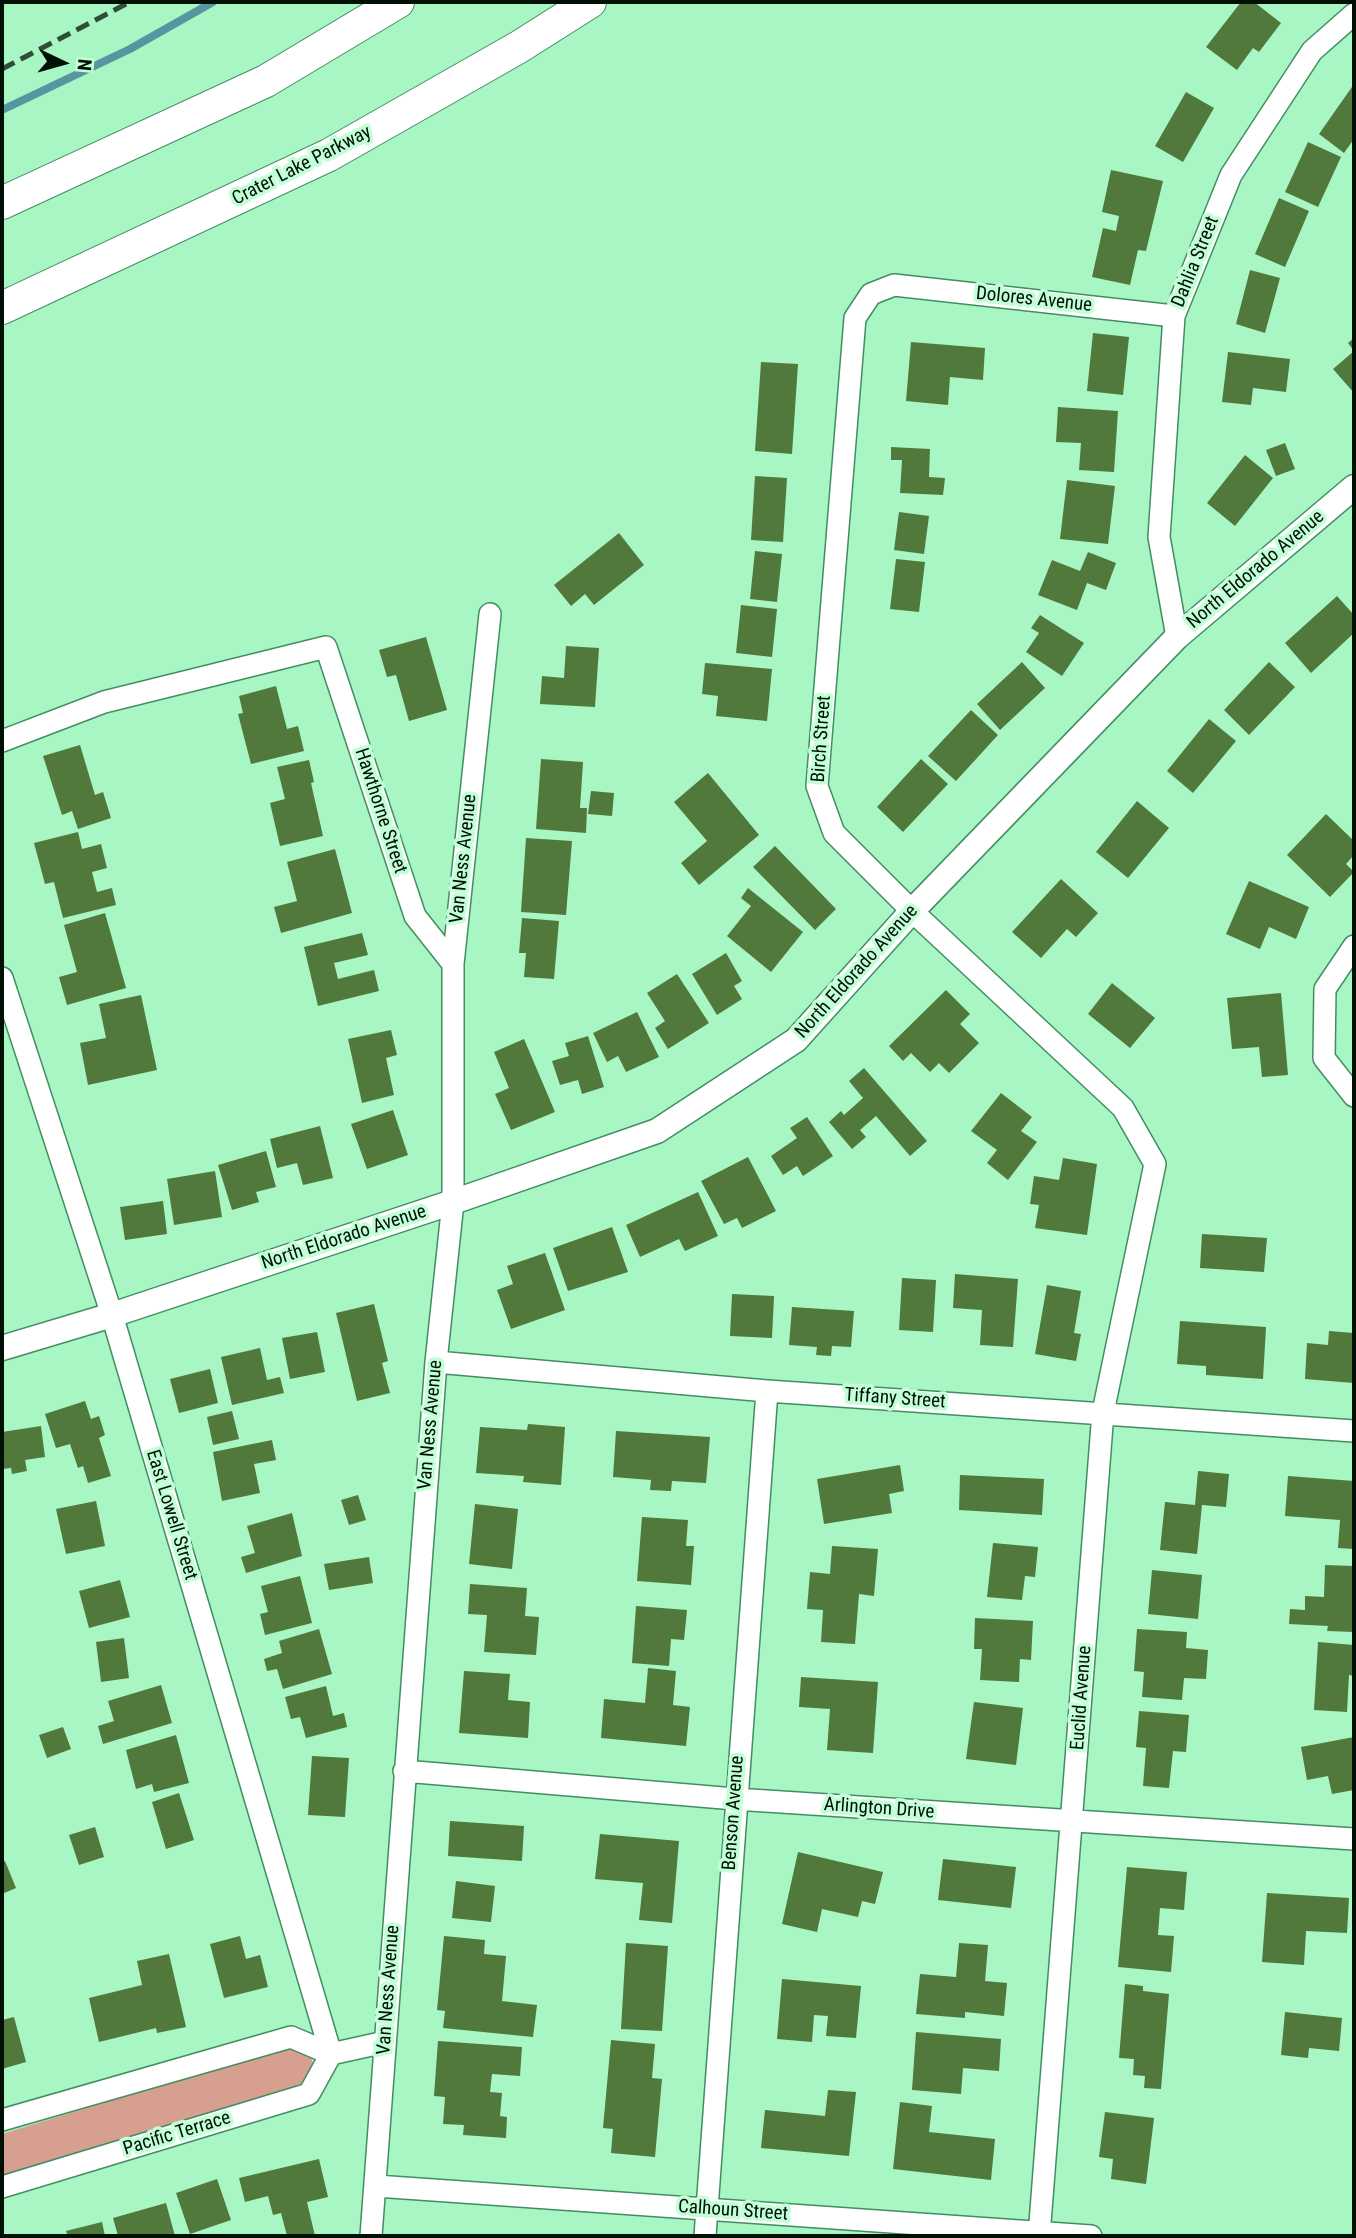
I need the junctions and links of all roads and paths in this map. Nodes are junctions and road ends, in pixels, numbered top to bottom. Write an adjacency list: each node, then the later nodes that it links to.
1 (398, 2): 4 (main road)
2 (590, 2): 6 (main road, Crater Lake Parkway)
3 (1354, 14): 7 (street, Dahlia Street)
4 (2, 203)
5 (894, 285): 7 (street, Dolores Avenue); 12 (street, Birch Street)
6 (2, 308)
7 (1174, 316): 10 (street, Dahlia Street)
8 (1354, 487): 10 (street, North Eldorado Avenue)
9 (490, 614): 14 (street, Van Ness Avenue)
10 (1177, 637): 12 (street, North Eldorado Avenue)
11 (2, 741): 14 (street, Hawthorne Street)
12 (912, 911): 17 (street, Birch Street); 18 (street, North Eldorado Avenue)
13 (1354, 946): 16 (street)
14 (453, 964): 18 (street, Van Ness Avenue)
15 (2, 978): 19 (street, East Lowell Street)
16 (1354, 1097)
17 (1156, 1164): 23 (street, Euclid Avenue)
18 (453, 1202): 19 (street, North Eldorado Avenue); 21 (street, Van Ness Avenue)
19 (112, 1315): 20 (street, North Eldorado Avenue); 30 (street, East Lowell Street)
20 (2, 1348)
21 (436, 1362): 22 (street, Tiffany Street); 25 (street, Van Ness Avenue)
22 (767, 1391): 23 (street, Tiffany Street); 26 (street, Benson Avenue)
23 (1103, 1412): 24 (street, Tiffany Street); 27 (street, Euclid Avenue)
24 (1354, 1431)
25 (404, 1771): 26 (street, Arlington Drive); 29 (street, Van Ness Avenue)
26 (735, 1798): 27 (street, Arlington Drive); 34 (street, Benson Avenue)
27 (1073, 1822): 28 (street, Arlington Drive); 35 (street, Euclid Avenue)
28 (1354, 1839)
29 (385, 2042): 30 (street); 32 (street, Van Ness Avenue)
30 (331, 2054): 31 (street); 33 (street, Pacific Terrace)
31 (2, 2120)
32 (376, 2186): 34 (street, Calhoun Street); 36 (street, Van Ness Avenue)
33 (2, 2187)
34 (707, 2210): 35 (street, Calhoun Street); 37 (street, Benson Avenue)
35 (1039, 2234): 38 (street, Calhoun Street)
36 (371, 2236)
37 (705, 2236)
38 (1090, 2236)

